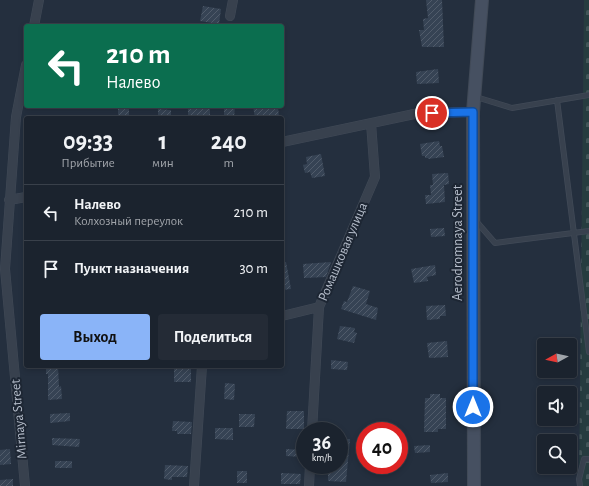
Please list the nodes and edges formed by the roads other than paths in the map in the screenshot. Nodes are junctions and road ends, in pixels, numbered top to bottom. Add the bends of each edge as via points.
1 (39, 0) edge
2 (233, 0) edge
3 (482, 0) edge
4 (230, 16) dead end
5 (34, 24) edge
6 (24, 75) edge
7 (589, 95) edge
8 (474, 96) junction
9 (557, 100) junction
10 (473, 112) junction
11 (371, 124) junction
12 (284, 142) edge
13 (24, 197) edge
14 (9, 200) junction
15 (473, 217) junction
16 (589, 231) edge
17 (575, 233) junction
18 (3, 269) edge
19 (319, 307) junction
20 (284, 316) edge
21 (589, 352) edge
22 (202, 368) edge
23 (313, 422) edge
24 (589, 459) edge
25 (310, 474) edge
26 (25, 486) edge
27 (194, 486) edge
28 (309, 486) edge
29 (474, 486) edge
30 (580, 486) edge

1 - 5 street
2 - 4 street
3 - 8 street, Aerodromnaya Street
6 - 14 street, Mirnaya Street via 16,117
7 - 9 lane
8 - 9 lane via 512,108
8 - 10 street, Aerodromnaya Street
9 - 17 lane
10 - 11 street via 419,113
10 - 15 street, Aerodromnaya Street
11 - 12 street
11 - 19 street, Ромашковая улица via 375,177
13 - 14 street
14 - 18 street, Mirnaya Street
15 - 17 lane via 495,243
15 - 29 street, Aerodromnaya Street
16 - 17 lane
17 - 21 lane
18 - 26 street, Mirnaya Street
19 - 20 street
19 - 23 street, Ромашковая улица
22 - 27 street
24 - 30 lane via 584,459 579,479
25 - 28 street

